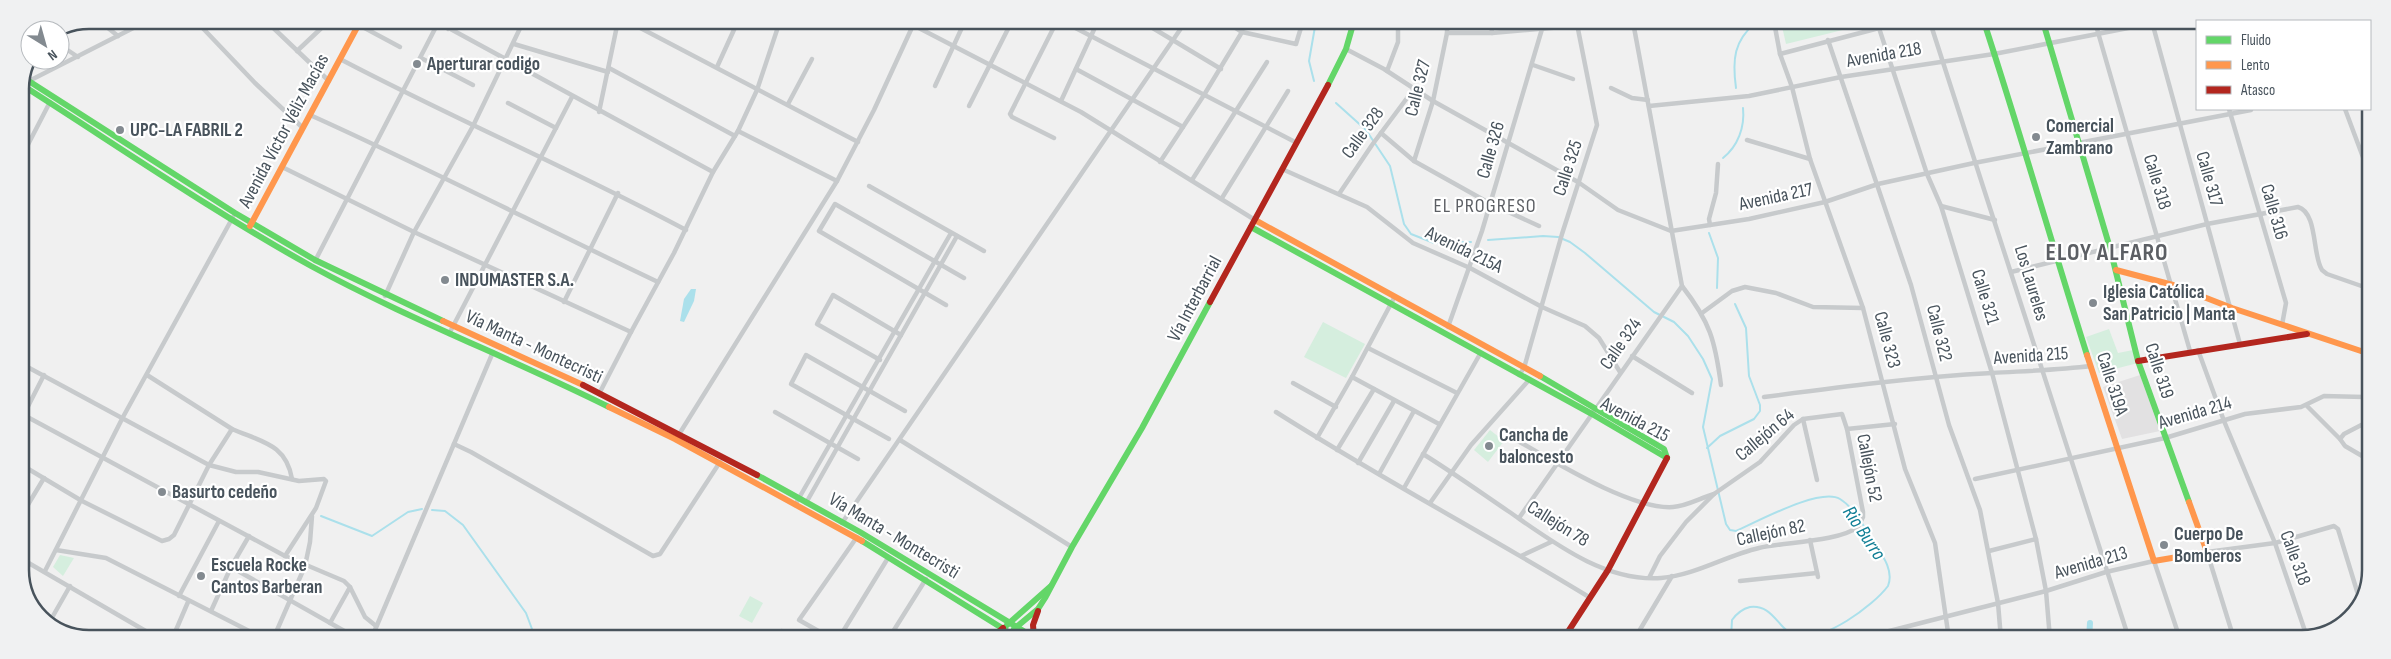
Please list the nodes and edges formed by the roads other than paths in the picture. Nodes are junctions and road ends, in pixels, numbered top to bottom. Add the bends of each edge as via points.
1 (109, 29) edge
2 (130, 29) edge
3 (204, 29) edge
4 (274, 29) edge
5 (320, 29) edge
6 (357, 29) edge
7 (370, 29) edge
8 (433, 29) edge
9 (448, 29) edge
10 (520, 29) edge
11 (616, 29) edge
12 (644, 29) edge
13 (735, 29) edge
14 (777, 29) edge
15 (911, 29) edge
16 (925, 29) edge
17 (961, 29) edge
18 (1008, 29) edge
19 (1054, 29) edge
20 (1077, 29) edge
21 (1095, 29) edge
22 (1156, 29) edge
23 (1181, 29) edge
24 (1237, 29) edge
25 (1301, 29) edge
26 (1352, 29) edge
27 (1398, 29) edge
28 (1447, 29) edge
29 (1492, 29) edge
30 (1532, 29) edge
31 (1542, 29) edge
32 (1578, 29) edge
33 (1634, 29) edge
34 (1775, 29) edge
35 (1875, 29) edge
36 (1879, 29) edge
37 (1932, 29) edge
38 (1986, 29) edge
39 (2045, 29) edge
40 (2097, 29) edge
41 (2126, 29) edge
42 (2154, 29) edge
43 (1242, 32) junction
44 (1447, 33) junction
45 (1492, 33) junction
46 (2099, 35) junction
47 (118, 36) junction
48 (1092, 37) junction
49 (1174, 39) junction
50 (1828, 40) junction
51 (2048, 43) junction
52 (514, 44) junction
53 (953, 45) junction
54 (400, 47) dead end
55 (1346, 49) junction
56 (297, 51) junction
57 (70, 52) edge
58 (1780, 54) junction
59 (1994, 54) junction
60 (78, 57) junction
61 (421, 58) junction
62 (340, 59) junction
63 (812, 59) dead end
64 (1942, 60) junction
65 (506, 61) junction
66 (1267, 62) dead end
67 (990, 64) junction
68 (1533, 65) junction
69 (717, 67) junction
70 (1076, 69) junction
71 (1221, 69) junction
72 (1891, 69) junction
73 (608, 70) junction
74 (1153, 70) junction
75 (1387, 71) junction
76 (1841, 77) junction
77 (30, 78) edge
78 (1572, 79) dead end
79 (329, 81) junction
80 (30, 83) edge
81 (1026, 83) junction
82 (473, 85) dead end
83 (935, 86) dead end
84 (1792, 87) junction
85 (1610, 88) dead end
86 (29, 89) edge
87 (757, 90) junction
88 (1413, 90) junction
89 (1288, 91) dead end
90 (403, 92) junction
91 (1204, 95) junction
92 (572, 97) junction
93 (51, 100) junction
94 (1132, 100) junction
95 (1648, 100) junction
96 (1433, 101) junction
97 (508, 102) dead end
98 (1061, 102) junction
99 (788, 104) junction
100 (969, 106) dead end
101 (1648, 106) junction
102 (1236, 110) junction
103 (2229, 110) edge
104 (2251, 110) dead end
105 (2345, 110) edge
106 (599, 112) junction
107 (310, 115) junction
108 (2231, 115) junction
109 (2178, 125) junction
110 (473, 126) junction
111 (1267, 126) junction
112 (1183, 127) junction
113 (303, 128) junction
114 (556, 128) junction
115 (1110, 132) junction
116 (736, 133) junction
117 (1380, 134) junction
118 (2126, 135) junction
119 (1054, 138) dead end
120 (1747, 140) dead end
121 (858, 142) junction
122 (29, 143) edge
123 (1297, 143) junction
124 (1507, 143) junction
125 (374, 144) junction
126 (2078, 144) junction
127 (2026, 154) junction
128 (2362, 155) edge
129 (540, 159) junction
130 (1810, 159) junction
131 (1414, 161) junction
132 (1160, 162) junction
133 (1974, 163) junction
134 (1718, 164) dead end
135 (282, 167) junction
136 (1282, 168) junction
137 (713, 172) junction
138 (1927, 174) junction
139 (444, 178) junction
140 (1192, 180) junction
141 (837, 181) junction
142 (1578, 182) junction
143 (1878, 184) junction
144 (869, 186) dead end
145 (618, 193) junction
146 (1339, 194) junction
147 (1222, 198) junction
148 (345, 199) junction
149 (1825, 202) junction
150 (1491, 204) junction
151 (1941, 206) junction
152 (512, 213) junction
153 (2258, 214) junction
154 (233, 216) junction
155 (1254, 220) junction
156 (1995, 220) junction
157 (2206, 224) junction
158 (1710, 225) junction
159 (250, 226) junction
160 (1539, 226) dead end
161 (1251, 227) junction
162 (686, 230) junction
163 (1670, 231) junction
164 (414, 232) junction
165 (952, 233) junction
166 (957, 236) junction
167 (2158, 236) junction
168 (2110, 248) junction
169 (589, 250) junction
170 (984, 251) dead end
171 (935, 261) junction
172 (2057, 261) junction
173 (313, 263) junction
174 (486, 265) junction
175 (941, 265) junction
176 (1470, 268) junction
177 (2116, 270) junction
178 (2011, 272) junction
179 (964, 278) dead end
180 (658, 282) junction
181 (2173, 285) junction
182 (1682, 286) junction
183 (2362, 286) edge
184 (918, 290) junction
185 (925, 294) junction
186 (384, 298) junction
187 (1394, 298) junction
188 (564, 302) junction
189 (1390, 305) junction
190 (946, 306) dead end
191 (1542, 307) junction
192 (1863, 308) junction
193 (2232, 308) junction
194 (1702, 313) junction
195 (2282, 325) junction
196 (453, 326) junction
197 (1448, 327) junction
198 (894, 331) junction
199 (630, 332) junction
200 (449, 334) junction
201 (2311, 334) junction
202 (902, 335) junction
203 (1445, 335) junction
204 (2240, 344) junction
205 (496, 346) junction
206 (1368, 348) junction
207 (2198, 350) junction
208 (2190, 351) junction
209 (2362, 351) edge
210 (492, 354) junction
211 (1480, 354) junction
212 (1632, 356) junction
213 (878, 359) junction
214 (2138, 360) junction
215 (885, 363) junction
216 (2091, 366) junction
217 (29, 368) edge
218 (1524, 368) junction
219 (1620, 372) junction
220 (2043, 372) junction
221 (1992, 373) junction
222 (44, 375) junction
223 (147, 375) junction
224 (1519, 375) junction
225 (1352, 377) junction
226 (1935, 378) junction
227 (1529, 380) junction
228 (1883, 382) junction
229 (1293, 383) dead end
230 (1721, 385) dead end
231 (863, 388) junction
232 (1374, 390) junction
233 (870, 391) junction
234 (600, 393) junction
235 (1457, 393) junction
236 (1692, 393) dead end
237 (1764, 397) dead end
238 (2362, 397) edge
239 (596, 400) junction
240 (1394, 401) junction
241 (29, 402) edge
242 (2307, 406) junction
243 (1336, 407) junction
244 (1597, 408) junction
245 (905, 411) dead end
246 (1414, 411) junction
247 (775, 412) dead end
248 (1276, 412) dead end
249 (1592, 414) junction
250 (1842, 414) joint
251 (847, 415) junction
252 (123, 417) junction
253 (29, 418) edge
254 (854, 419) junction
255 (1803, 419) junction
256 (2224, 421) junction
257 (1439, 424) junction
258 (1895, 424) junction
259 (2362, 424) edge
260 (232, 428) junction
261 (1847, 429) junction
262 (677, 436) junction
263 (1317, 438) junction
264 (2165, 438) junction
265 (889, 439) dead end
266 (2340, 439) junction
267 (900, 440) junction
268 (1518, 441) dead end
269 (454, 444) junction
270 (830, 444) junction
271 (838, 448) junction
272 (2117, 448) junction
273 (1337, 450) junction
274 (1424, 454) junction
275 (104, 456) junction
276 (723, 456) junction
277 (2362, 456) edge
278 (1666, 458) junction
279 (2069, 458) junction
280 (858, 459) dead end
281 (1358, 462) junction
282 (719, 463) junction
283 (1558, 463) junction
284 (209, 466) junction
285 (816, 468) junction
286 (29, 469) edge
287 (2019, 469) junction
288 (1451, 471) junction
289 (824, 472) junction
290 (1378, 474) junction
291 (44, 478) junction
292 (292, 479) junction
293 (1817, 480) dead end
294 (1975, 480) dead end
295 (1404, 488) junction
296 (1714, 494) junction
297 (799, 498) junction
298 (82, 501) junction
299 (807, 502) junction
300 (29, 503) edge
301 (1430, 503) junction
302 (795, 504) junction
303 (190, 505) junction
304 (1643, 505) junction
305 (803, 509) junction
306 (312, 515) junction
307 (1519, 518) junction
308 (219, 521) junction
309 (843, 522) junction
310 (1858, 527) joint
311 (839, 528) junction
312 (858, 535) junction
313 (249, 536) junction
314 (2036, 539) junction
315 (1810, 540) junction
316 (1551, 542) junction
317 (2275, 542) junction
318 (1072, 547) junction
319 (56, 550) junction
320 (1989, 551) junction
321 (2207, 552) junction
322 (890, 555) junction
323 (285, 556) junction
324 (1521, 556) junction
325 (2154, 561) junction
326 (29, 563) edge
327 (306, 566) junction
328 (231, 567) junction
329 (1608, 570) junction
330 (45, 572) junction
331 (2106, 572) junction
332 (1690, 573) joint
333 (1672, 576) junction
334 (927, 578) junction
335 (1650, 578) junction
336 (1740, 581) dead end
337 (1051, 585) junction
338 (70, 586) junction
339 (350, 587) junction
340 (2046, 591) junction
341 (2358, 594) edge
342 (179, 596) junction
343 (1589, 598) junction
344 (290, 599) junction
345 (188, 602) junction
346 (1998, 603) junction
347 (1038, 609) junction
348 (211, 611) junction
349 (52, 617) edge
350 (1946, 618) junction
351 (330, 623) junction
352 (1010, 623) junction
353 (376, 626) junction
354 (1017, 627) junction
355 (1002, 628) junction
356 (1899, 629) joint
357 (144, 630) edge
358 (176, 630) edge
359 (248, 630) edge
360 (277, 630) edge
361 (342, 630) edge
362 (375, 630) edge
363 (816, 630) edge
364 (844, 630) edge
365 (894, 630) edge
366 (1006, 630) edge
367 (1012, 630) edge
368 (1022, 630) edge
369 (1033, 630) edge
370 (1571, 630) edge
371 (1640, 630) edge
372 (1894, 630) edge
373 (1948, 630) edge
374 (2000, 630) edge
375 (2049, 630) edge
376 (2125, 630) edge
377 (2177, 630) edge
378 (2231, 630) edge
379 (2305, 630) edge

1 - 47 street
2 - 47 street
3 - 113 street
4 - 56 street
5 - 56 street
6 - 62 street, Avenida Víctor Véliz Macías
7 - 54 street
8 - 61 street
9 - 65 street
10 - 52 street
11 - 73 street
12 - 69 street
13 - 69 street
14 - 87 street
15 - 121 street
16 - 53 street
17 - 53 street
18 - 67 street
19 - 81 street
20 - 48 street
21 - 48 street
22 - 49 street
23 - 49 street
24 - 43 street
25 - 43 street via 1296,44
26 - 55 street, Vía Interbarrial
27 - 75 street via 1398,42
28 - 44 street, Calle 327
29 - 45 street
30 - 45 street
31 - 68 street, Calle 326
32 - 142 street, Calle 325 via 1597,125
33 - 95 street
34 - 58 street, Calle 323
35 - 50 street
36 - 72 street, Calle 321
37 - 64 street, Los Laureles
38 - 59 street, Calle 319A
39 - 51 street, Calle 319
40 - 46 street, Calle 318
41 - 46 street, Avenida 218
42 - 109 street, Calle 317
43 - 71 street
44 - 45 street
44 - 96 street, Calle 327
46 - 51 street, Avenida 218
46 - 118 street, Calle 318
47 - 60 street
48 - 70 street
48 - 74 street
49 - 71 street
49 - 74 street
50 - 58 street
50 - 76 street, Calle 322
51 - 59 street, Avenida 218
51 - 126 street, Calle 319
52 - 65 street
52 - 73 street
53 - 67 street
53 - 83 street
55 - 75 street
55 - 123 street, Vía Interbarrial
56 - 79 street
57 - 60 street
58 - 84 street, Calle 323
59 - 64 street, Avenida 218
59 - 127 street, Calle 319A
60 - 77 street
61 - 82 street
61 - 90 street
62 - 79 street, Avenida Víctor Véliz Macías
62 - 90 street
63 - 99 street
64 - 72 street, Avenida 218
64 - 133 street, Los Laureles
65 - 92 street
65 - 110 street
66 - 102 street
67 - 81 street
67 - 100 street
68 - 78 street
68 - 124 street, Calle 326
69 - 87 street
70 - 94 street
70 - 98 street
71 - 91 street
72 - 76 street, Avenida 218
72 - 138 street, Calle 321
73 - 106 street
73 - 116 street
74 - 91 street
74 - 94 street
75 - 88 street
76 - 84 street, Avenida 218
76 - 143 street, Calle 322
79 - 107 street, Avenida Víctor Véliz Macías
80 - 93 street, Vía Manta - Montecristi
81 - 98 street
81 - 119 street via 1010,116
84 - 101 street, Avenida 218 via 1726,100
84 - 130 street, Calle 323
85 - 95 street via 1632,98
86 - 93 street, Vía Manta - Montecristi
87 - 99 street
87 - 116 street
88 - 96 street
88 - 117 street, Calle 328
89 - 111 street
90 - 110 street
90 - 125 street
91 - 102 street
91 - 112 street
92 - 106 street
92 - 114 street
93 - 122 street
93 - 154 street, Vía Manta - Montecristi
94 - 112 street
94 - 115 street
95 - 101 street
96 - 124 street
96 - 131 street, Calle 327
97 - 114 street
98 - 115 street
99 - 121 street
101 - 163 street
102 - 111 street
102 - 140 street
103 - 108 street, Calle 316
104 - 108 street, Avenida 217
105 - 128 street
106 - 137 street
107 - 113 street, Avenida Víctor Véliz Macías
107 - 125 street
108 - 109 street, Avenida 217
108 - 153 street, Calle 316
109 - 118 street, Avenida 217
109 - 157 street, Calle 317
110 - 129 street
110 - 139 street
111 - 123 street
111 - 147 street
112 - 132 street
113 - 135 street, Avenida Víctor Véliz Macías
114 - 129 street
115 - 132 street
115 - 267 street
116 - 137 street
116 - 141 street
117 - 131 street
117 - 146 street, Calle 328
118 - 126 street, Avenida 217
118 - 167 street, Calle 318
120 - 130 street
121 - 141 street
123 - 136 street, Vía Interbarrial
124 - 142 street
124 - 150 street, Calle 326
125 - 139 street
125 - 148 street
126 - 127 street, Avenida 217
126 - 168 street, Calle 319
127 - 133 street, Avenida 217
127 - 172 street, Calle 319A
129 - 145 street
129 - 152 street
130 - 149 street, Calle 323
131 - 150 street
132 - 140 street
133 - 138 street, Avenida 217
133 - 156 street, Los Laureles
134 - 158 street
135 - 148 street
135 - 159 street, Avenida Víctor Véliz Macías
136 - 146 street, Avenida 215A
136 - 155 street, Vía Interbarrial
137 - 162 street
138 - 143 street, Avenida 217
138 - 151 street, Calle 321
139 - 152 street
139 - 164 street
140 - 147 street
141 - 262 street
142 - 163 street via 1618,210
142 - 191 street, Calle 325
143 - 149 street, Avenida 217
143 - 226 street, Calle 322 via 1911,285
144 - 165 street
145 - 162 street
145 - 169 street
146 - 176 street, Avenida 215A via 1367,207 1413,243
147 - 155 street
148 - 164 street
148 - 173 street
149 - 158 street, Avenida 217
149 - 192 street, Calle 323
150 - 160 street
150 - 176 street, Calle 326
151 - 156 street
151 - 221 street, Calle 321
152 - 169 street
152 - 174 street
153 - 157 street
153 - 183 street via 2298,207 2307,212 2320,266 2327,274
153 - 195 street, Calle 316 via 2286,303
154 - 159 street, Vía Manta - Montecristi
154 - 223 street
155 - 161 street, Vía Interbarrial
155 - 187 street, Avenida 215
156 - 178 street, Los Laureles
157 - 167 street
157 - 193 street, Calle 317
158 - 163 street, Avenida 217
159 - 173 street, Vía Manta - Montecristi
161 - 189 street, Avenida 215
161 - 318 street, Vía Interbarrial via 1142,428
162 - 180 street
163 - 182 street
164 - 174 street
164 - 186 street
165 - 166 street
165 - 171 street
166 - 170 street
166 - 175 street
167 - 168 street
167 - 181 street, Calle 318
168 - 172 street
168 - 177 street, Calle 319
169 - 180 street
169 - 188 street
171 - 175 street
171 - 184 street
171 - 184 street via 835,204 819,231
172 - 178 street
172 - 216 street, Calle 319A
173 - 186 street, Vía Manta - Montecristi
174 - 188 street
174 - 196 street
175 - 179 street
175 - 185 street
176 - 191 street, Avenida 215A
176 - 197 street, Calle 326
177 - 181 street
177 - 214 street, Calle 319
178 - 220 street, Los Laureles
180 - 199 street
181 - 193 street
181 - 208 street, Calle 318
182 - 194 street
182 - 212 street, Calle 324
184 - 185 street
184 - 198 street
185 - 190 street
185 - 202 street
186 - 196 street, Vía Manta - Montecristi
186 - 200 street, Vía Manta - Montecristi
187 - 189 street
187 - 197 street, Avenida 215
188 - 199 street
189 - 203 street, Avenida 215
189 - 206 street
191 - 218 street, Calle 325
191 - 219 street, Avenida 215A via 1592,331
192 - 194 street via 1813,307 1776,293 1746,287 1732,290
192 - 228 street, Calle 323
193 - 195 street
193 - 204 street, Calle 317
194 - 230 street via 1712,337
195 - 201 street
196 - 200 street
196 - 205 street, Vía Manta - Montecristi
197 - 203 street, Calle 326
197 - 218 street, Avenida 215
198 - 202 street
198 - 213 street
198 - 213 street via 832,295 817,324
199 - 234 street
200 - 210 street, Vía Manta - Montecristi
201 - 204 street
201 - 209 street
202 - 215 street
203 - 211 street, Avenida 215
204 - 207 street
205 - 210 street
205 - 234 street, Vía Manta - Montecristi
206 - 225 street
206 - 235 street
207 - 208 street
207 - 256 street, Calle 318
208 - 214 street
210 - 239 street, Vía Manta - Montecristi
210 - 269 street
211 - 224 street, Avenida 215
211 - 235 street
212 - 219 street, Calle 324
212 - 236 street
213 - 215 street
213 - 231 street
214 - 264 street, Calle 319
215 - 233 street
216 - 220 street, Avenida 215
216 - 272 street, Calle 319A
217 - 222 street
218 - 224 street, Calle 325
218 - 244 street, Avenida 215
219 - 244 street, Calle 324
220 - 221 street, Avenida 215
220 - 279 street, Los Laureles
221 - 226 street, Avenida 215
221 - 287 street, Calle 321
222 - 241 street
222 - 252 street
223 - 252 street
223 - 260 street
224 - 227 street, Avenida 215
225 - 232 street
225 - 243 street
226 - 228 street, Avenida 215
226 - 320 street, Calle 322 via 1980,510
227 - 249 street, Avenida 215
227 - 288 street
228 - 237 street, Avenida 215
228 - 258 street, Calle 323
229 - 243 street
231 - 233 street
231 - 251 street
231 - 251 street via 806,355 792,384
232 - 240 street
232 - 273 street
233 - 245 street
233 - 254 street
234 - 239 street
234 - 262 street, Vía Manta - Montecristi
235 - 257 street
238 - 242 street, Avenida 214 via 2324,396
239 - 262 street, Vía Manta - Montecristi
240 - 246 street
240 - 281 street
242 - 256 street, Avenida 214 via 2245,414
242 - 266 street
243 - 263 street
244 - 249 street, Calle 324
244 - 278 street, Avenida 215 via 1664,449
246 - 257 street
246 - 290 street
247 - 270 street
248 - 263 street
249 - 278 street, Avenida 215
249 - 283 street, Calle 324
250 - 255 street, Callejón 64
250 - 261 street, Callejón 52
251 - 254 street
251 - 270 street
252 - 275 street
252 - 284 street
253 - 275 street
254 - 265 street
254 - 271 street
255 - 293 street
255 - 296 street, Callejón 64 via 1760,462
256 - 264 street, Avenida 214
256 - 317 street, Calle 318
257 - 274 street
258 - 261 street
258 - 350 street, Calle 323 via 1905,469 1935,543
259 - 266 street
260 - 284 street
260 - 292 street via 279,451 289,465
261 - 310 street, Callejón 52 via 1863,517
262 - 276 street, Vía Manta - Montecristi
262 - 282 street, Vía Manta - Montecristi
263 - 273 street
264 - 272 street, Avenida 214
264 - 321 street, Calle 319
266 - 277 street via 2345,446
267 - 309 street
267 - 318 street
268 - 283 street
269 - 282 street via 653,556 660,554
269 - 353 street
270 - 271 street
270 - 285 street
271 - 280 street
271 - 289 street
272 - 279 street, Avenida 214
272 - 325 street, Calle 319A
273 - 281 street
274 - 288 street, Callejón 78
274 - 295 street
275 - 298 street
275 - 303 street
276 - 282 street
276 - 297 street, Vía Manta - Montecristi
278 - 304 street
279 - 287 street, Avenida 214
279 - 331 street, Los Laureles
281 - 290 street
282 - 302 street, Vía Manta - Montecristi
283 - 304 street
283 - 307 street, Calle 324
284 - 292 street
284 - 303 street
285 - 289 street
285 - 297 street
286 - 291 street
287 - 294 street, Avenida 214
287 - 314 street, Calle 321
288 - 301 street
288 - 307 street, Callejón 78
289 - 299 street
290 - 295 street
291 - 298 street
291 - 300 street
292 - 306 street via 326,481
295 - 301 street
296 - 304 street via 1678,507
296 - 335 street via 1675,535
297 - 299 street, Vía Manta - Montecristi
297 - 302 street
298 - 303 street via 162,541 174,535
298 - 319 street
299 - 305 street
299 - 309 street, Vía Manta - Montecristi
301 - 324 street
302 - 305 street, Vía Manta - Montecristi
303 - 308 street
304 - 329 street
305 - 311 street, Vía Manta - Montecristi
306 - 323 street
306 - 327 street
307 - 316 street, Callejón 78
308 - 313 street
308 - 342 street
309 - 311 street
309 - 312 street, Vía Manta - Montecristi
310 - 315 street, Callejón 82
311 - 312 street, Vía Manta - Montecristi
312 - 322 street, Vía Manta - Montecristi
312 - 363 street via 799,620
313 - 323 street
313 - 328 street
314 - 320 street
314 - 340 street, Calle 321
315 - 332 street, Callejón 82 via 1743,552
315 - 336 street via 1818,575
316 - 324 street
316 - 329 street, Callejón 78
317 - 321 street, Avenida 213
317 - 341 street, Avenida 213 via 2334,526 2338,529
317 - 379 street, Calle 318
318 - 337 street, Vía Interbarrial
319 - 330 street
319 - 342 street via 106,558
320 - 346 street, Calle 322
321 - 325 street, Avenida 213
321 - 378 street, Calle 319
322 - 334 street, Vía Manta - Montecristi
322 - 364 street
323 - 327 street
324 - 343 street
325 - 331 street, Avenida 213
325 - 377 street, Calle 319A
326 - 330 street
327 - 339 street via 335,576
327 - 344 street
328 - 344 street
328 - 348 street
329 - 335 street, Callejón 78
329 - 343 street
330 - 338 street
331 - 340 street, Avenida 213
331 - 376 street, Los Laureles
332 - 333 street, Callejón 78
333 - 335 street, Callejón 78
333 - 371 street
334 - 352 street, Vía Manta - Montecristi
334 - 355 street, Vía Manta - Montecristi
334 - 365 street
337 - 347 street, Vía Interbarrial
337 - 352 street, Vía Interbarrial
338 - 349 street
338 - 357 street
339 - 351 street
339 - 353 street via 359,608
340 - 346 street, Avenida 213
340 - 375 street, Calle 321
342 - 345 street
343 - 370 street
344 - 351 street
344 - 360 street
345 - 348 street
345 - 358 street
346 - 350 street, Avenida 213
346 - 374 street, Calle 322
347 - 354 street, Vía Interbarrial
347 - 369 street
348 - 359 street
350 - 356 street, Avenida 213
350 - 373 street, Calle 323
351 - 361 street
352 - 354 street, Vía Manta - Montecristi
352 - 355 street, Vía Interbarrial
353 - 362 street
354 - 367 street, Vía Interbarrial
354 - 368 street, Vía Manta - Montecristi
355 - 366 street, Vía Manta - Montecristi
356 - 372 street, Avenida 213

